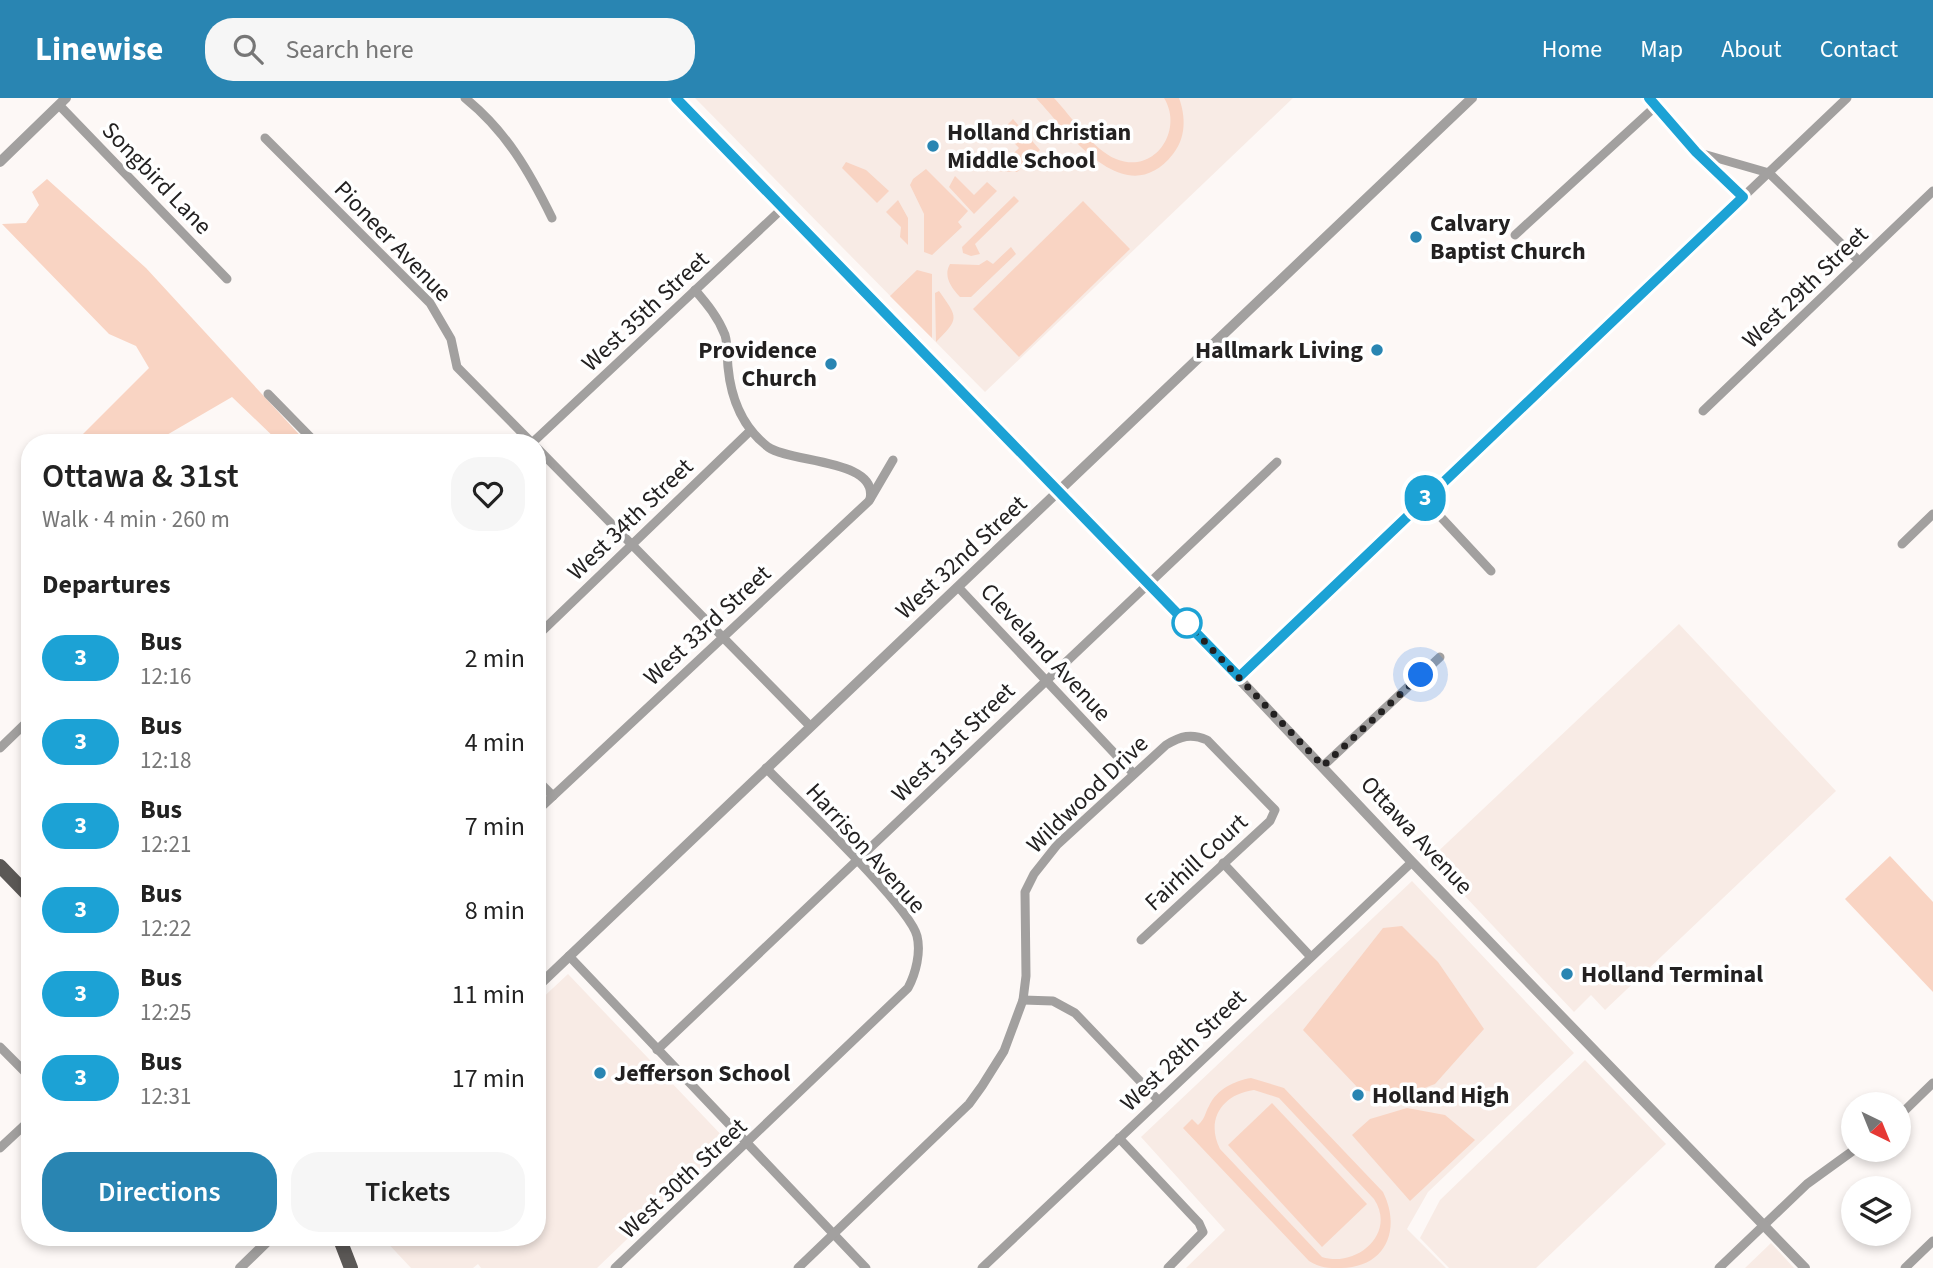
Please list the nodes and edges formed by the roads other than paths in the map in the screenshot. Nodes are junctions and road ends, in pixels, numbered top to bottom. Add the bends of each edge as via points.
1 (465, 98) edge
2 (676, 98) edge
3 (1472, 98) edge
4 (1847, 98) edge
5 (63, 101) edge
6 (1652, 102) edge
7 (265, 138) dead end
8 (1696, 152) junction
9 (0, 162) edge
10 (1769, 173) junction
11 (1933, 191) edge
12 (1743, 197) junction
13 (784, 207) junction
14 (552, 218) dead end
15 (1515, 235) dead end
16 (1860, 261) junction
17 (227, 279) dead end
18 (695, 290) junction
19 (268, 394) dead end
20 (1703, 411) dead end
21 (750, 431) junction
22 (307, 434) edge
23 (523, 434) edge
24 (542, 434) edge
25 (546, 457) edge
26 (893, 460) dead end
27 (1278, 462) dead end
28 (1062, 491) junction
29 (1424, 499) junction
30 (869, 500) junction
31 (1933, 514) edge
32 (634, 543) junction
33 (1902, 544) dead end
34 (1490, 571) dead end
35 (1148, 583) junction
36 (959, 588) junction
37 (546, 627) edge
38 (722, 636) junction
39 (1440, 657) dead end
40 (1239, 677) junction
41 (1045, 680) junction
42 (810, 726) junction
43 (21, 728) edge
44 (0, 748) edge
45 (1323, 766) junction
46 (766, 768) junction
47 (1133, 773) junction
48 (546, 790) edge
49 (552, 796) junction
50 (546, 802) edge
51 (1275, 810) joint
52 (856, 862) junction
53 (1412, 862) junction
54 (1223, 863) junction
55 (0, 866) edge
56 (21, 888) edge
57 (1141, 940) dead end
58 (1310, 956) junction
59 (569, 957) junction
60 (917, 962) joint
61 (546, 979) edge
62 (1023, 1000) junction
63 (0, 1047) edge
64 (657, 1051) junction
65 (21, 1068) edge
66 (1933, 1083) edge
67 (1158, 1100) junction
68 (1911, 1104) edge
69 (21, 1128) edge
70 (1119, 1138) junction
71 (747, 1144) junction
72 (0, 1148) edge
73 (1841, 1159) edge
74 (1765, 1225) junction
75 (834, 1234) junction
76 (1933, 1241) edge
77 (263, 1246) edge
78 (342, 1246) edge
79 (240, 1268) edge
80 (351, 1268) edge
81 (615, 1268) edge
82 (798, 1268) edge
83 (866, 1268) edge
84 (982, 1268) edge
85 (1168, 1268) edge
86 (1719, 1268) edge
87 (1805, 1268) edge
88 (1905, 1268) edge

1 - 14 street via 510,142
2 - 13 street, Ottawa Avenue
3 - 28 street, West 32nd Street
4 - 10 street
5 - 9 street
5 - 17 street, Songbird Lane
6 - 8 street
6 - 15 street
7 - 23 street, Pioneer Avenue via 430,303 451,339 457,367
8 - 10 street
8 - 12 street
10 - 12 street
10 - 16 street
11 - 16 street, West 29th Street
12 - 29 street
13 - 18 street, West 35th Street
13 - 28 street, Ottawa Avenue
16 - 20 street, West 29th Street
18 - 21 street via 726,337 733,397
18 - 24 street, West 35th Street
19 - 22 street
21 - 30 street via 775,451 859,474 871,492
21 - 32 street, West 34th Street
25 - 32 street
26 - 30 street, West 33rd Street
27 - 35 street, West 31st Street
28 - 35 street, Ottawa Avenue
28 - 36 street, West 32nd Street
29 - 34 street
29 - 40 street
30 - 38 street, West 33rd Street
31 - 33 street
32 - 37 street, West 34th Street
32 - 38 street
35 - 40 street, Ottawa Avenue
35 - 41 street, West 31st Street
36 - 41 street, Cleveland Avenue
36 - 42 street, West 32nd Street
38 - 42 street
38 - 49 street, West 33rd Street
39 - 45 street
40 - 45 street, Ottawa Avenue
41 - 47 street, Cleveland Avenue
41 - 52 street, West 31st Street
42 - 46 street, West 32nd Street
43 - 44 street
45 - 53 street, Ottawa Avenue
46 - 52 street, Harrison Avenue
46 - 59 street, West 32nd Street
47 - 51 street, Wildwood Drive via 1175,739 1200,737
47 - 62 street, Wildwood Drive via 1050,852 1034,874 1025,900
48 - 49 street
49 - 50 street, West 33rd Street
51 - 54 street, Fairhill Court via 1270,821
52 - 60 street, Harrison Avenue via 912,925 917,934
52 - 64 street, West 31st Street
53 - 58 street, West 28th Street
53 - 74 street, Ottawa Avenue
54 - 57 street, Fairhill Court
54 - 58 street
55 - 56 main road
58 - 67 street, West 28th Street
59 - 61 street, West 32nd Street
59 - 64 street
60 - 71 street, West 30th Street via 908,988
62 - 67 street via 1053,1002 1075,1013
62 - 75 street, Wildwood Drive via 1004,1051 969,1104
63 - 65 street
64 - 71 street
66 - 68 street
67 - 70 street, West 28th Street
69 - 72 street
70 - 84 street, West 28th Street
70 - 85 street via 1203,1232
71 - 75 street
71 - 81 street, West 30th Street
73 - 74 street via 1807,1184
74 - 86 street
74 - 87 street, Ottawa Avenue
75 - 82 street
75 - 83 street
76 - 88 street
77 - 79 street
78 - 80 main road

